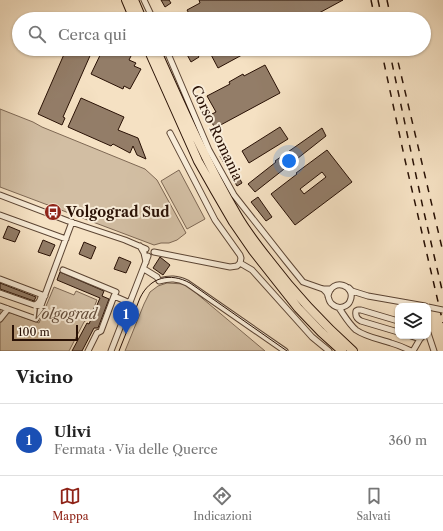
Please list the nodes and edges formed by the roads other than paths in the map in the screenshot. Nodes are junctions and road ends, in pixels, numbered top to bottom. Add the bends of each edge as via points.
1 (126, 0) edge
2 (134, 0) edge
3 (144, 0) edge
4 (131, 12) edge
5 (139, 12) edge
6 (150, 12) edge
7 (151, 56) edge
8 (159, 56) edge
9 (169, 56) edge
10 (170, 133) dead end
11 (0, 195) edge
12 (0, 215) edge
13 (72, 222) junction
14 (66, 239) junction
15 (140, 246) junction
16 (146, 248) junction
17 (154, 252) junction
18 (148, 256) junction
19 (146, 263) junction
20 (240, 263) junction
21 (144, 269) junction
22 (63, 270) dead end
23 (0, 279) edge
24 (349, 288) junction
25 (323, 289) junction
26 (331, 289) junction
27 (0, 293) edge
28 (43, 295) junction
29 (114, 296) junction
30 (328, 296) junction
31 (368, 296) junction
32 (351, 299) junction
33 (130, 303) junction
34 (411, 303) edge
35 (347, 305) junction
36 (0, 306) edge
37 (431, 307) edge
38 (339, 308) junction
39 (8, 309) junction
40 (443, 310) edge
41 (0, 319) edge
42 (395, 320) edge
43 (348, 321) junction
44 (395, 331) edge
45 (421, 339) edge
46 (430, 339) edge
47 (88, 351) edge
48 (111, 351) edge
49 (284, 351) edge
50 (329, 351) edge
51 (342, 351) edge
52 (353, 351) edge
53 (412, 351) edge
54 (434, 351) edge

1 - 4 highway
2 - 5 highway
3 - 6 street
7 - 51 highway via 198,161 233,222 298,308
8 - 52 highway via 205,156 257,245 304,303
9 - 25 street, Corso Romania via 209,150 234,195 304,282
10 - 20 street via 215,220 240,255
11 - 13 street
12 - 14 street
13 - 14 street
13 - 15 street
14 - 28 street
15 - 16 street
15 - 19 street
16 - 17 street via 150,247
16 - 18 street via 145,253
17 - 18 street
17 - 20 street via 230,267
18 - 19 street
19 - 21 street
20 - 50 street via 252,270 312,337
21 - 33 street
21 - 49 street via 159,281 175,279 187,283
22 - 29 street via 116,292
23 - 28 street
24 - 26 street via 336,285
24 - 31 street
24 - 32 street
25 - 26 street, Corso Romania
25 - 30 street
26 - 30 street
27 - 28 street via 34,305
28 - 39 street via 36,319
29 - 33 street
29 - 47 street via 101,331 97,333
30 - 38 street via 330,302
31 - 32 street
31 - 34 street
32 - 35 street
33 - 48 street
35 - 38 street
35 - 43 street
36 - 39 street
37 - 40 street, bridge
38 - 43 street
39 - 41 street
42 - 44 street via 361,310 356,311 357,319
43 - 53 street via 365,335
45 - 53 street
46 - 54 street

